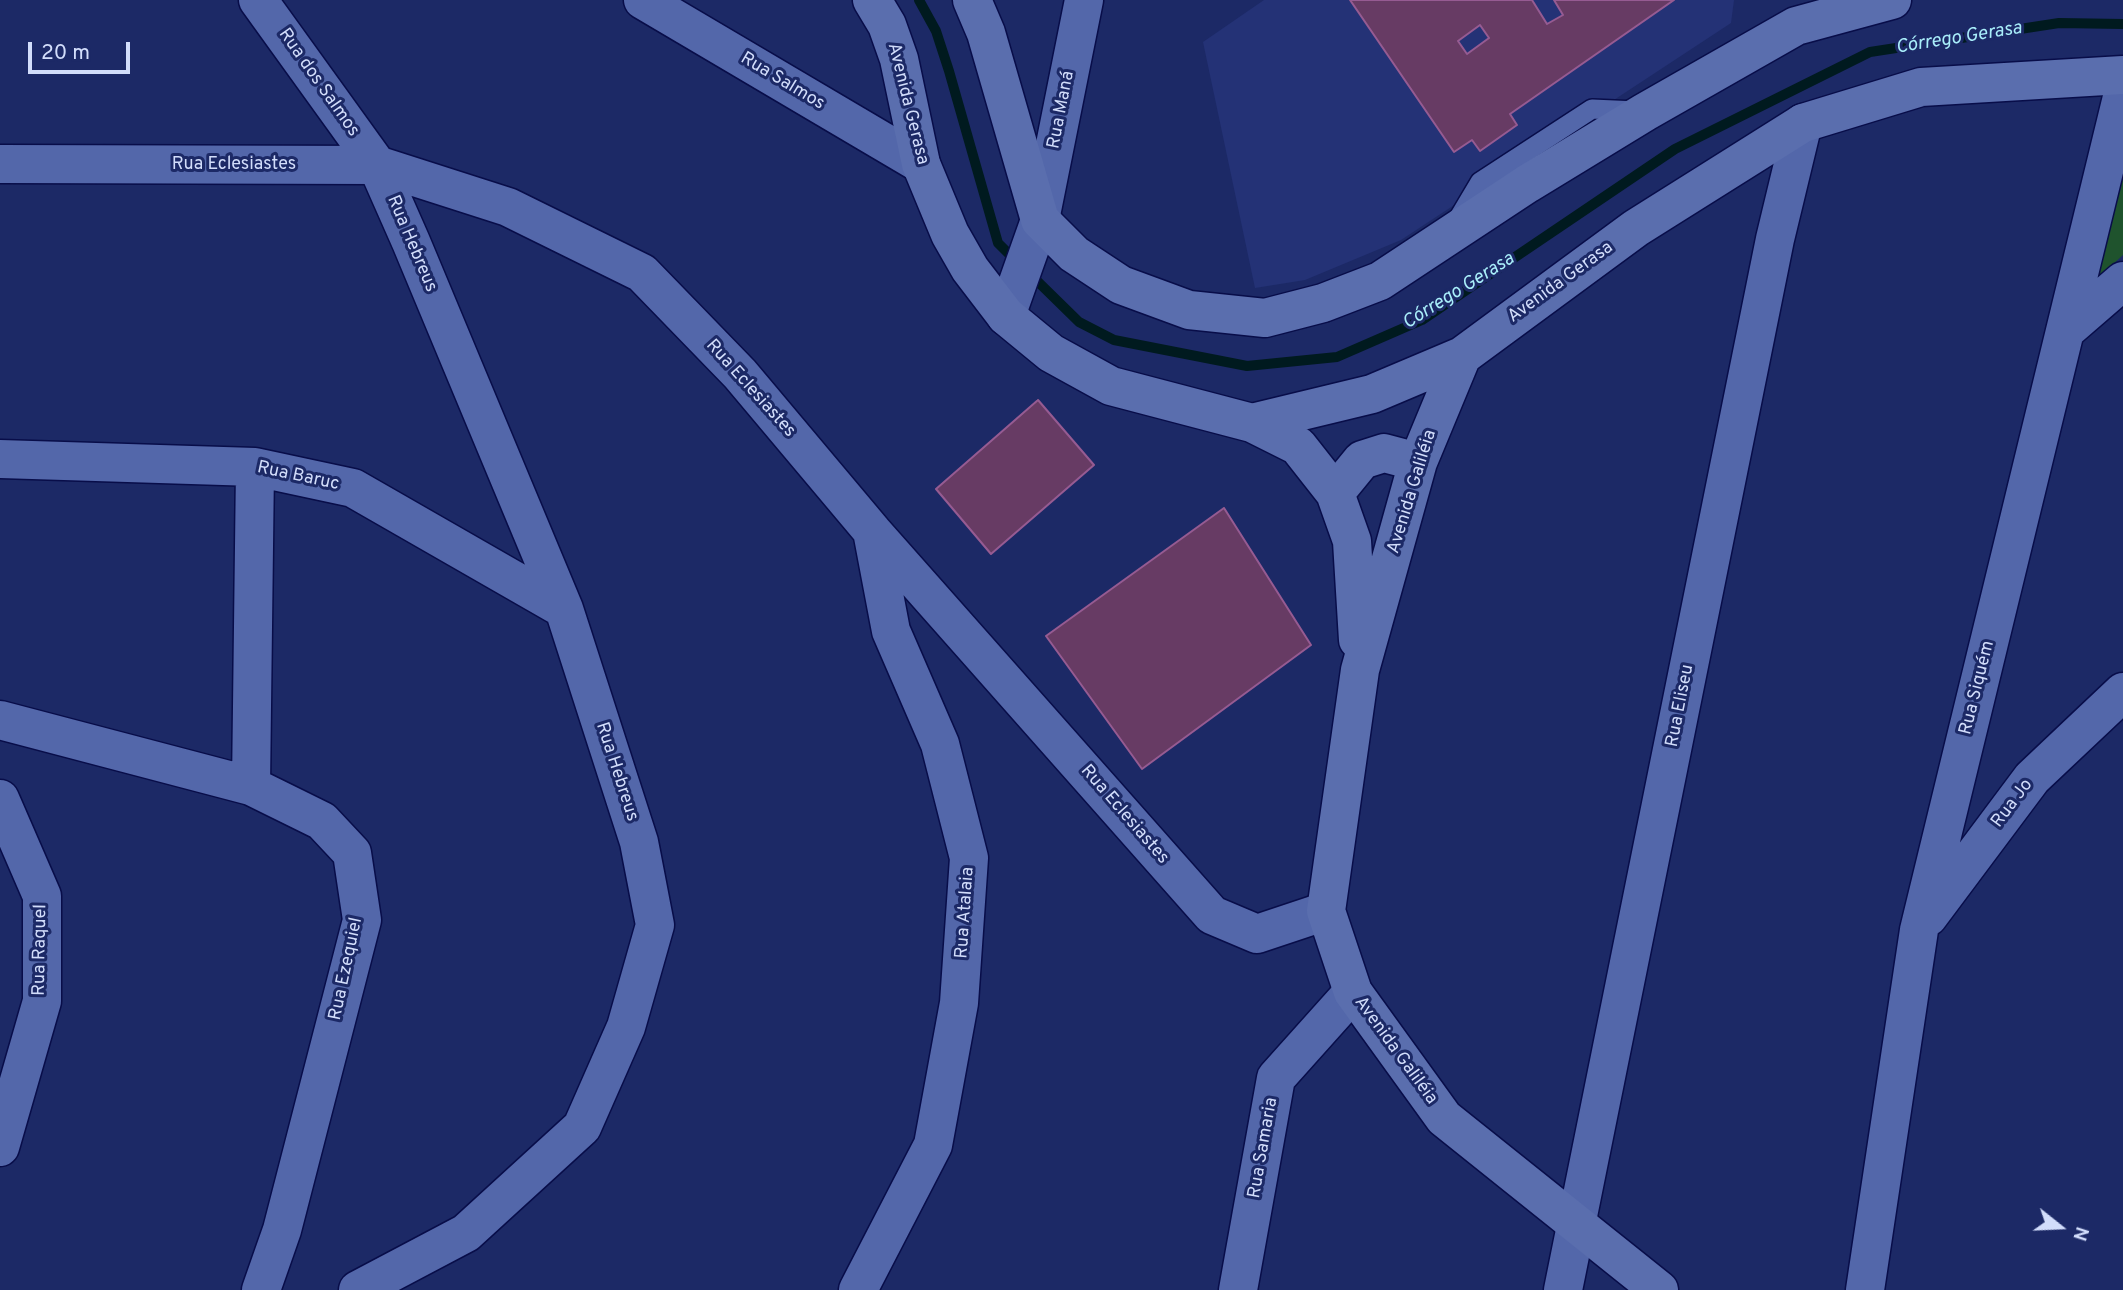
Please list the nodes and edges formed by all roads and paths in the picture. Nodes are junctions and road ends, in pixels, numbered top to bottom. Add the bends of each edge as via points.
1 (643, 0) edge
2 (872, 0) edge
3 (972, 0) edge
4 (1084, 0) edge
5 (1892, 0) edge
6 (265, 2) edge
7 (2123, 75) edge
8 (2123, 93) edge
9 (1803, 122) junction
10 (0, 164) edge
11 (920, 164) junction
12 (377, 165) junction
13 (1040, 220) junction
14 (2123, 281) edge
15 (1010, 306) junction
16 (2066, 331) junction
17 (1462, 356) junction
18 (1252, 423) junction
19 (0, 459) edge
20 (1418, 462) junction
21 (255, 467) junction
22 (1335, 493) junction
23 (872, 531) junction
24 (564, 609) junction
25 (1360, 670) junction
26 (2123, 692) edge
27 (0, 720) edge
28 (251, 786) junction
29 (0, 799) edge
30 (1326, 911) junction
31 (1919, 930) junction
32 (1353, 992) junction
33 (0, 1147) edge
34 (1578, 1226) junction
35 (261, 1290) edge
36 (358, 1290) edge
37 (858, 1290) edge
38 (1238, 1290) edge
39 (1563, 1290) edge
40 (1659, 1290) edge
41 (1865, 1290) edge

1 - 11 street, Rua Salmos
2 - 11 main road, Avenida Gerasa via 899,59
3 - 13 main road via 986,33
4 - 13 street, Rua Maná
5 - 13 main road via 1796,26 1645,112 1380,281 1265,318 1189,310 1121,285 1074,254
6 - 12 street, Rua dos Salmos
7 - 9 main road, Avenida Gerasa via 1922,87
8 - 16 street, Rua Siquém
9 - 17 main road, Avenida Gerasa via 1636,228
9 - 34 street, Rua Eliseu via 1775,239
10 - 12 street, Rua Eclesiastes
11 - 15 main road, Avenida Gerasa via 970,269
12 - 23 street, Rua Eclesiastes via 508,207 642,273 740,374
12 - 24 street, Rua Hebreus
13 - 15 street
14 - 16 street
15 - 18 main road, Avenida Gerasa via 1051,353 1111,386
16 - 31 street, Rua Siquém
17 - 18 main road, Avenida Gerasa via 1372,394
17 - 20 main road, Avenida Galiléia
18 - 22 main road, Avenida Galiléia via 1298,446
19 - 21 street, Rua Baruc
20 - 22 main road via 1384,453 1362,460
20 - 25 main road, Avenida Galiléia
21 - 24 street, Rua Baruc via 353,488
21 - 28 street
22 - 25 main road, Avenida Galiléia via 1352,541
23 - 30 street, Rua Eclesiastes via 1212,915 1257,934
23 - 37 street, Rua Atalaia via 891,631 940,744 969,858 959,1003 933,1145
24 - 36 street, Rua Hebreus via 639,842 655,925 626,1027 582,1127 467,1233
25 - 30 main road, Avenida Galiléia
26 - 31 street, Rua Jo via 2032,778
27 - 28 street, Rua Ezequiel
28 - 35 street, Rua Ezequiel via 322,821 352,853 362,920 282,1230
29 - 33 street, Rua Raquel via 42,896 42,1001
30 - 32 main road, Avenida Galiléia
31 - 41 street, Rua Siquém
32 - 34 main road, Avenida Galiléia via 1444,1118
32 - 38 street, Rua Samaria via 1276,1078
34 - 39 street, Rua Eliseu
34 - 40 main road, Avenida Galiléia

